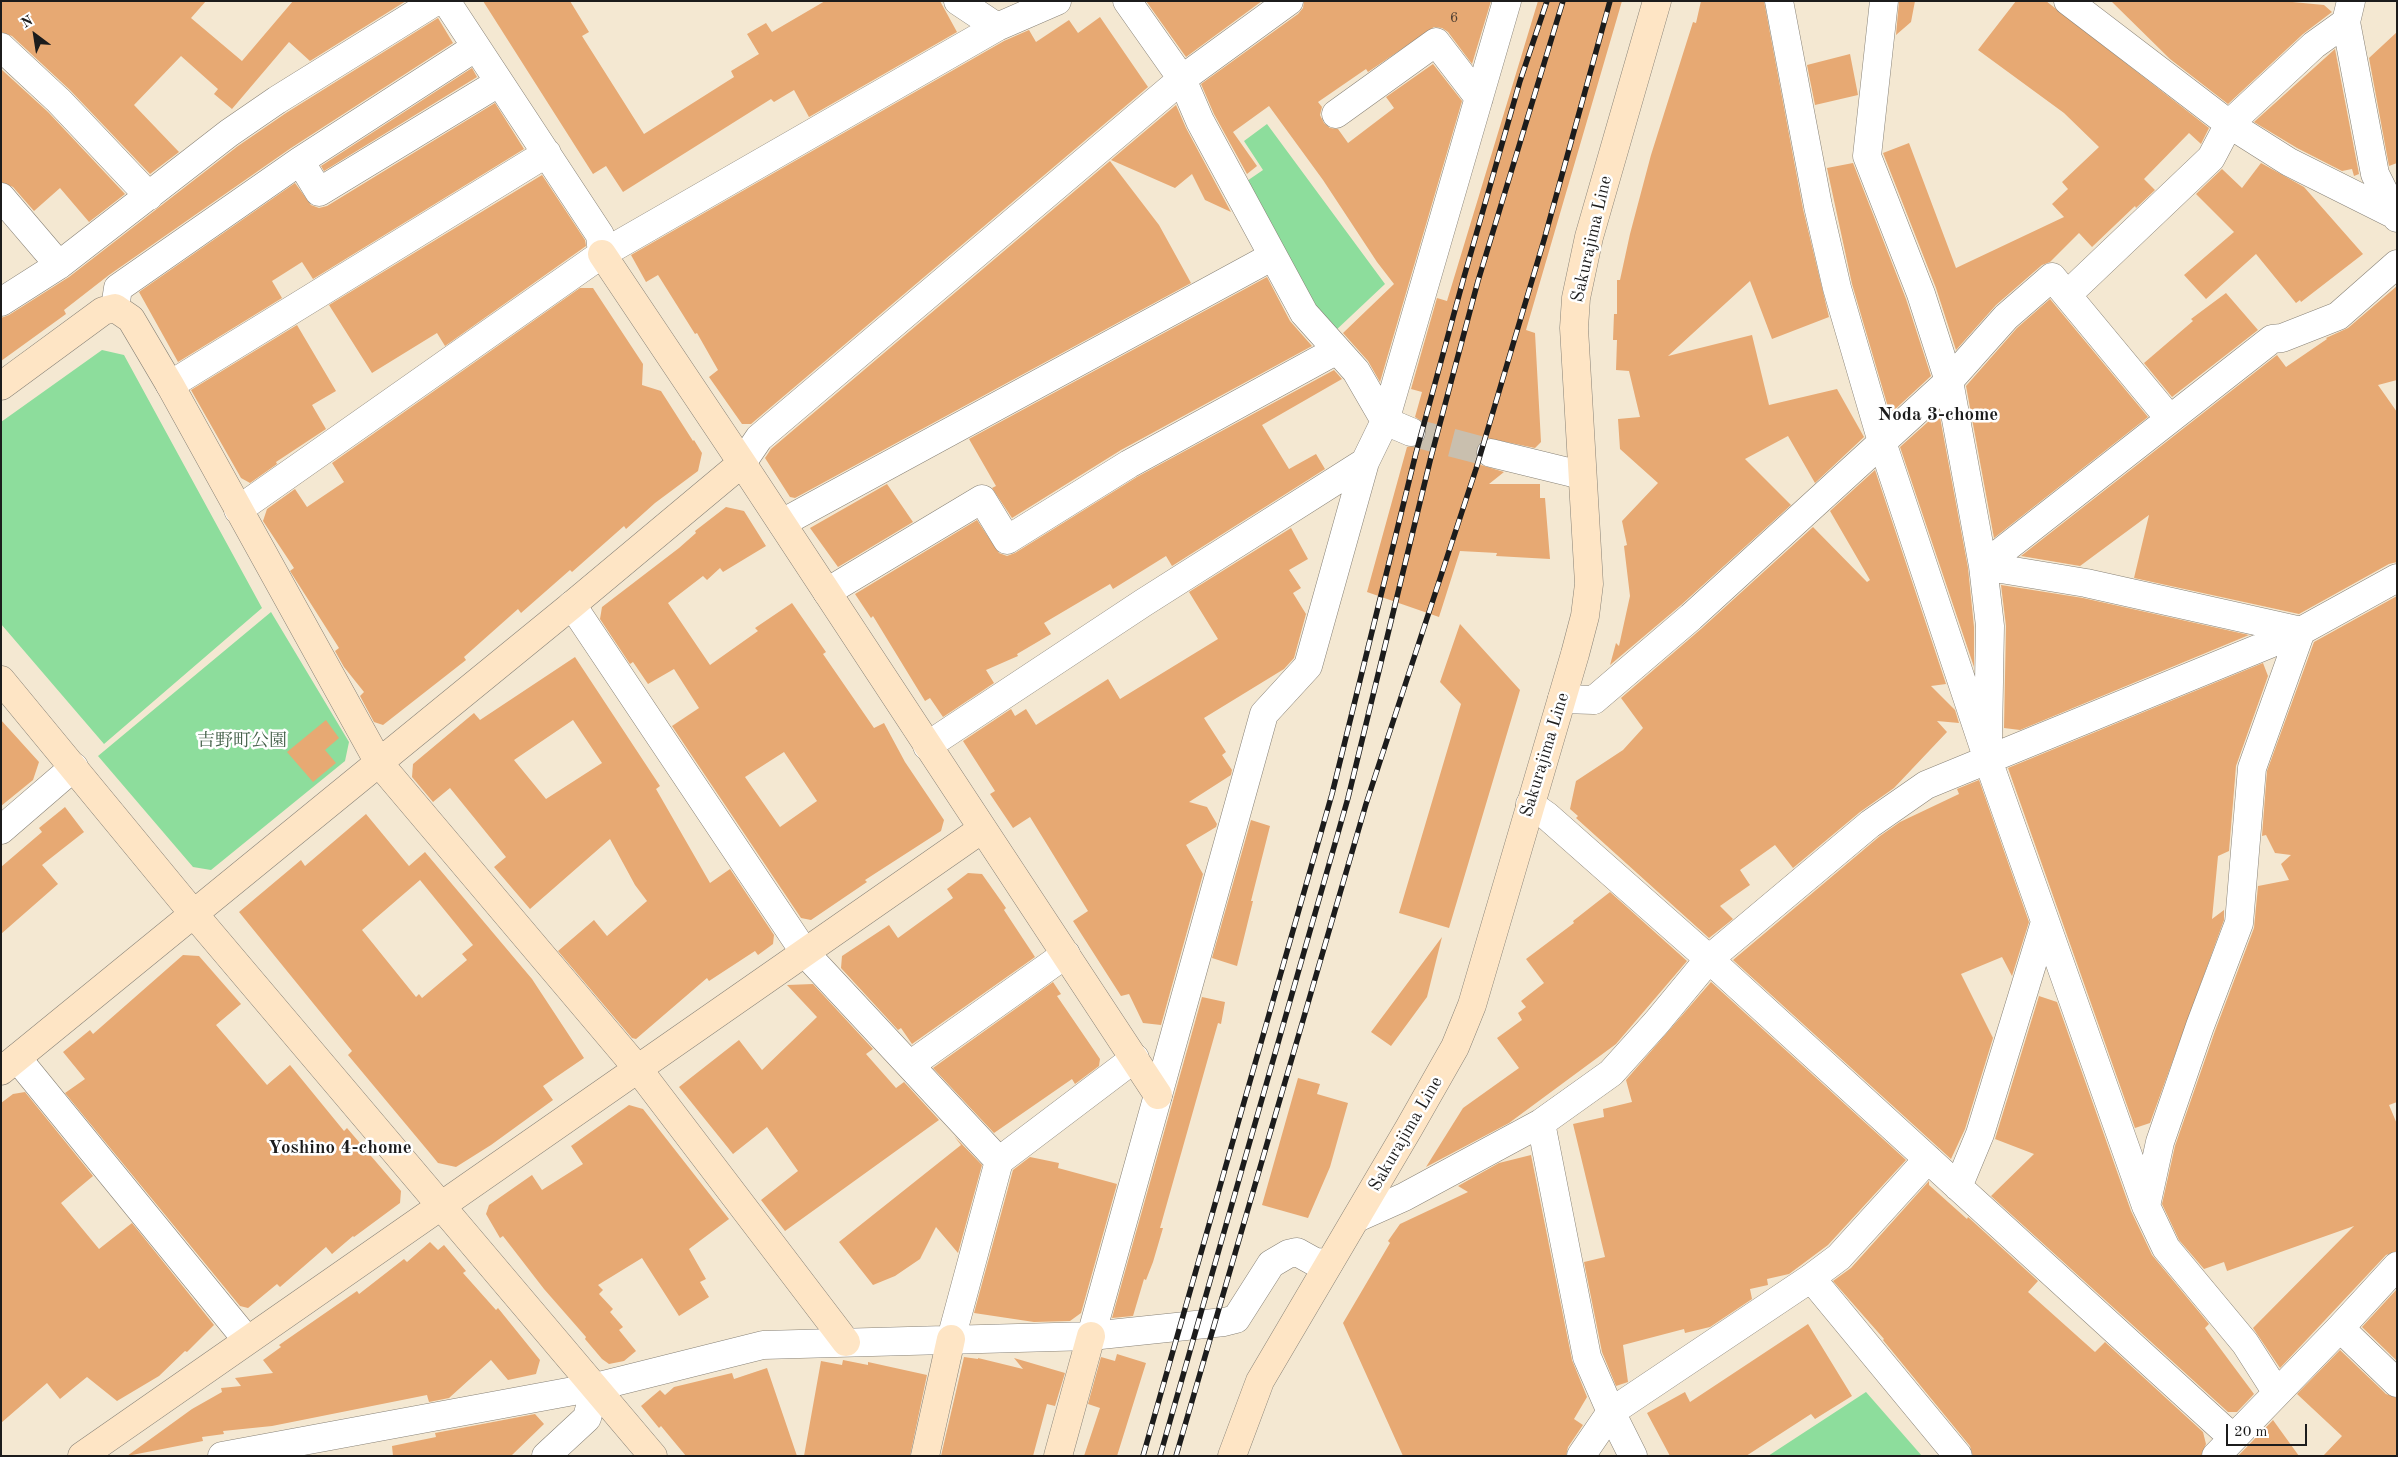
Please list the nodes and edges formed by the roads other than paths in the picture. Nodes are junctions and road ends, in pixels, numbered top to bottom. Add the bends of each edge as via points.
1 (436, 1) edge
2 (446, 1) edge
3 (958, 1) edge
4 (1057, 1) edge
5 (1127, 1) edge
6 (1289, 1) edge
7 (1507, 1) edge
8 (1657, 1) edge
9 (1779, 1) edge
10 (1884, 1) edge
11 (2068, 1) edge
12 (2348, 12) edge
13 (997, 27) junction
14 (1, 47) edge
15 (476, 47) junction
16 (1182, 79) junction
17 (498, 83) junction
18 (1479, 98) junction
19 (1336, 114) dead end
20 (2230, 124) junction
21 (547, 153) junction
22 (300, 161) junction
23 (149, 196) junction
24 (1, 198) edge
25 (2396, 216) edge
26 (602, 254) junction
27 (1273, 256) junction
28 (2397, 264) edge
29 (59, 265) junction
30 (2059, 286) junction
31 (1, 302) edge
32 (115, 308) junction
33 (1336, 350) junction
34 (1949, 381) junction
35 (1, 386) edge
36 (170, 386) junction
37 (2169, 418) junction
38 (1385, 421) junction
39 (1411, 432) tunnel mouth
40 (1882, 442) junction
41 (1491, 453) tunnel mouth
42 (1365, 462) junction
43 (742, 463) junction
44 (1581, 475) junction
45 (238, 510) junction
46 (782, 523) junction
47 (1983, 566) junction
48 (2397, 578) edge
49 (827, 592) junction
50 (572, 605) junction
51 (2301, 630) junction
52 (1, 680) edge
53 (1562, 699) junction
54 (928, 746) junction
55 (1988, 760) junction
56 (379, 763) junction
57 (74, 767) junction
58 (1530, 804) junction
59 (982, 829) junction
60 (1, 830) edge
61 (194, 913) junction
62 (2045, 922) junction
63 (805, 953) junction
64 (1066, 954) junction
65 (1708, 960) junction
66 (1135, 1058) junction
67 (9, 1064) edge
68 (910, 1065) junction
69 (638, 1069) junction
70 (1158, 1095) junction
71 (1541, 1123) junction
72 (1928, 1159) junction
73 (1000, 1161) junction
74 (1958, 1187) junction
75 (441, 1206) junction
76 (2146, 1206) junction
77 (1357, 1218) junction
78 (1329, 1263) junction
79 (2397, 1266) edge
80 (1811, 1278) junction
81 (2340, 1328) junction
82 (1091, 1336) junction
83 (951, 1339) junction
84 (247, 1340) junction
85 (846, 1342) junction
86 (2397, 1383) edge
87 (595, 1387) junction
88 (2276, 1393) junction
89 (1611, 1412) junction
90 (2224, 1447) edge
91 (82, 1456) edge
92 (222, 1456) edge
93 (546, 1456) edge
94 (653, 1456) edge
95 (925, 1456) edge
96 (1058, 1456) edge
97 (1232, 1456) edge
98 (1581, 1456) edge
99 (1633, 1456) edge
100 (1958, 1456) edge

1 - 23 street via 277,100
2 - 15 street
3 - 13 street
4 - 13 street
5 - 16 street
6 - 16 street
7 - 18 street
8 - 44 street, Sakurajima Line via 1592,228 1576,298 1574,328
9 - 40 street via 1835,279
10 - 34 street via 1867,156 1921,294
11 - 20 street
12 - 20 street
12 - 25 street via 2375,174
13 - 26 street
14 - 23 street via 59,100
15 - 17 street
15 - 22 street
16 - 27 street via 1200,121
16 - 43 street via 759,438
17 - 21 street
17 - 22 street via 319,192
18 - 19 street via 1436,42
18 - 38 street
20 - 25 street via 2288,162
20 - 30 street via 2211,158
21 - 26 street via 600,235
21 - 36 street
22 - 32 street via 118,288
23 - 29 street
24 - 29 street
26 - 43 street
26 - 45 street
27 - 33 street via 1304,313
27 - 46 street
28 - 37 street via 2338,316 2272,339
29 - 31 street
30 - 34 street via 2006,317
30 - 37 street
32 - 35 street via 103,312
32 - 36 street via 131,319
33 - 38 street via 1356,371
33 - 49 street via 1129,464 1006,540 982,499
34 - 40 street
34 - 47 street
36 - 45 street
37 - 47 street
38 - 39 street
38 - 42 street
40 - 53 street via 1691,617 1594,700
40 - 55 street
41 - 44 street
42 - 54 street via 1143,603
42 - 70 street via 1308,666 1264,714
43 - 46 street
43 - 50 street
44 - 53 street, Sakurajima Line via 1589,584 1585,616
45 - 56 street
46 - 49 street
47 - 51 street via 2086,583
47 - 55 street via 1990,626
48 - 51 street
49 - 54 street
50 - 56 street
50 - 63 street
51 - 55 street
51 - 76 street via 2252,768 2239,923 2160,1142
52 - 57 street
53 - 58 street, Sakurajima Line
54 - 59 street
55 - 62 street
55 - 65 street via 1926,784 1895,806
56 - 61 street
56 - 69 street
57 - 60 street
57 - 61 street
58 - 65 street
58 - 77 street, Sakurajima Line via 1472,1005 1455,1047
59 - 63 street
59 - 64 street
61 - 67 street
61 - 75 street
62 - 74 street via 1980,1134
62 - 76 street
63 - 68 street
63 - 69 street
64 - 66 street
64 - 68 street
65 - 71 street via 1611,1074
65 - 72 street
66 - 70 street
66 - 73 street
67 - 84 street
68 - 73 street
69 - 75 street
69 - 85 street
70 - 82 street
71 - 77 street via 1404,1197
71 - 89 street via 1587,1357
72 - 74 street
72 - 80 street via 1839,1257
73 - 83 street
74 - 90 street
75 - 84 street
75 - 87 street
76 - 88 street via 2166,1248 2245,1343
77 - 78 street, Sakurajima Line
78 - 82 street via 1315,1262 1297,1252 1279,1258 1271,1264 1236,1319 1230,1321
78 - 97 street, Sakurajima Line via 1260,1381
79 - 81 street
80 - 89 street
80 - 100 street
81 - 86 street
81 - 88 street
82 - 83 street
82 - 96 street
83 - 85 street
83 - 95 street
84 - 91 street
85 - 87 street via 763,1345
87 - 92 street
87 - 93 street via 586,1418
87 - 94 street
88 - 90 street
89 - 98 street
89 - 99 street

